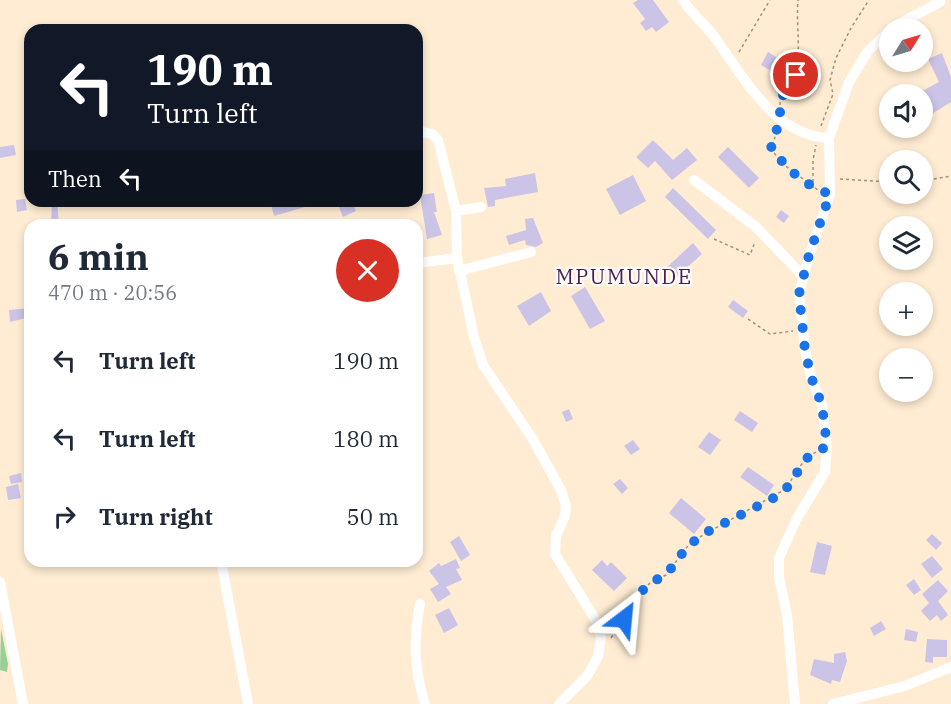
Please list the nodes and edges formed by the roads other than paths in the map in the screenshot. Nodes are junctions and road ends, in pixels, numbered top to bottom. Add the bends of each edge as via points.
1 (683, 0) edge
2 (936, 0) edge
3 (910, 18) edge
4 (879, 40) edge
5 (423, 132) edge
6 (824, 138) junction
7 (694, 180) dead end
8 (481, 207) dead end
9 (456, 211) junction
10 (531, 252) dead end
11 (456, 258) junction
12 (423, 262) edge
13 (459, 271) junction
14 (804, 277) junction
15 (222, 567) edge
16 (0, 582) edge
17 (420, 604) dead end
18 (951, 667) edge
19 (23, 704) edge
20 (248, 704) edge
21 (425, 704) edge
22 (559, 704) edge
23 (795, 704) edge
24 (833, 704) edge

1 - 6 street via 707,26 741,76 780,119
2 - 3 street via 940,2
4 - 6 street via 849,81
5 - 9 street via 438,140
6 - 14 street via 830,194
7 - 14 street via 759,231
8 - 9 street
9 - 11 street
10 - 13 street
11 - 12 street
11 - 13 street
13 - 22 street via 483,364 561,490 566,506 556,536 555,554 595,619 602,645 587,676
14 - 23 street via 799,294 803,330 811,377 822,405 827,446 825,472 779,558
15 - 20 street
16 - 19 street
17 - 21 street via 414,639 415,666
18 - 24 street via 905,686

